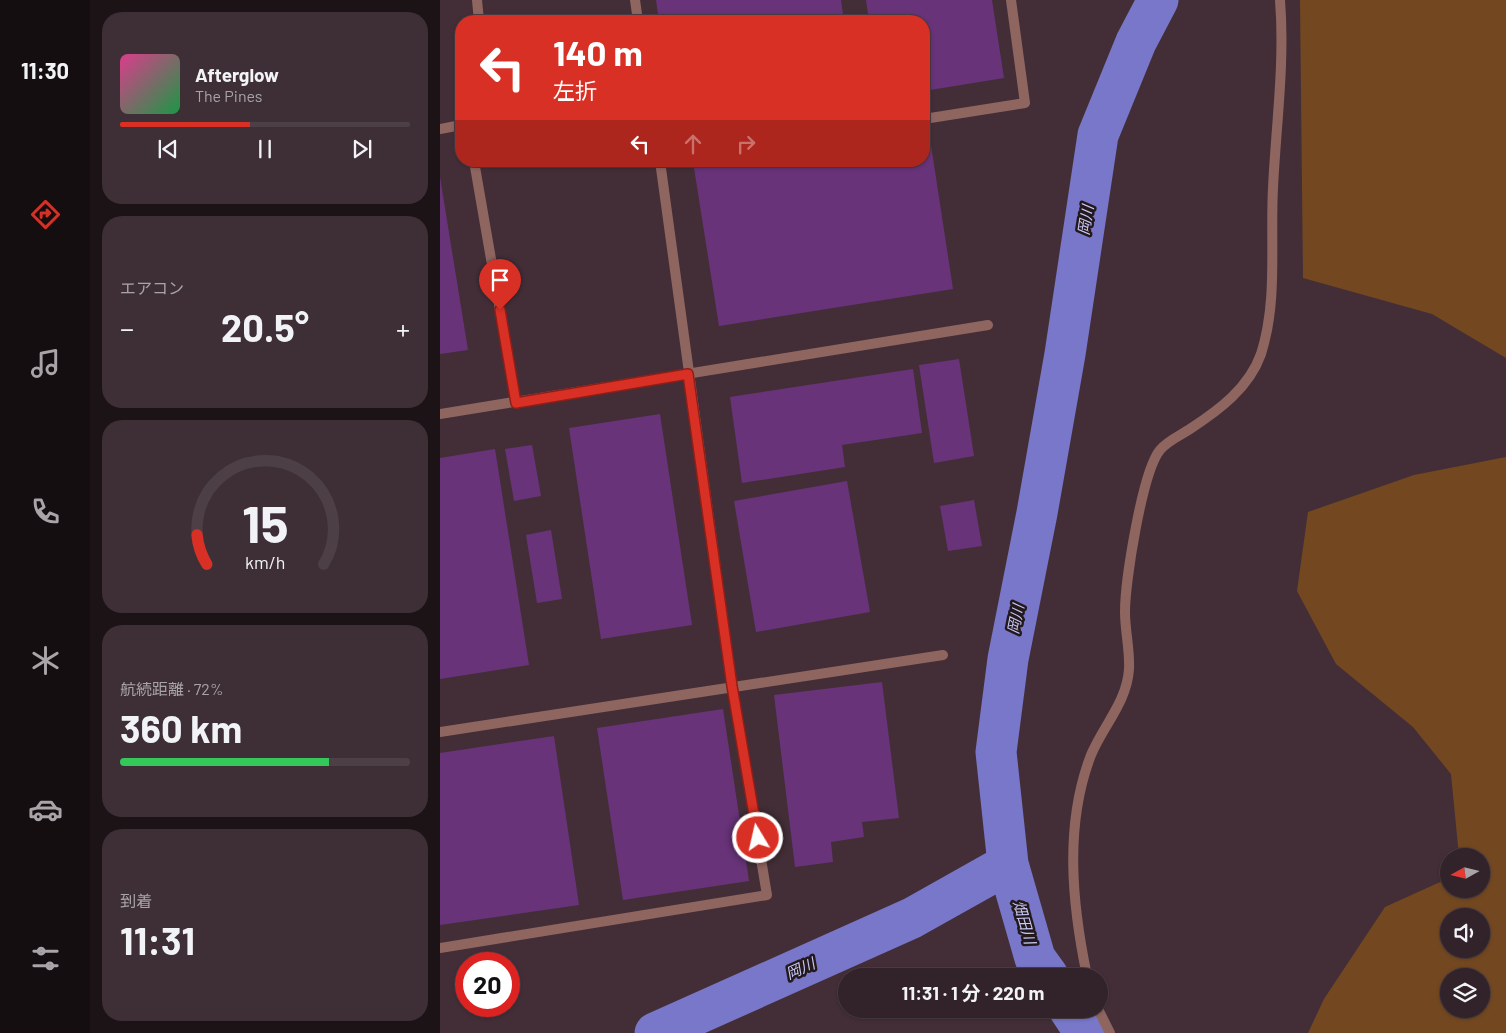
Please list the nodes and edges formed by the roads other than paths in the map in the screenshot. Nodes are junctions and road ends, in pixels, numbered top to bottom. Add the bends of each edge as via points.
1 (477, 0) edge
2 (634, 0) edge
3 (1011, 0) edge
4 (1280, 0) edge
5 (478, 15) edge
6 (637, 15) edge
7 (930, 117) edge
8 (455, 126) edge
9 (440, 129) edge
10 (475, 167) edge
11 (661, 167) edge
12 (988, 325) dead end
13 (688, 374) junction
14 (516, 403) junction
15 (440, 414) edge
16 (943, 655) dead end
17 (732, 686) junction
18 (440, 732) edge
19 (440, 948) edge
20 (1085, 968) edge
21 (1102, 1018) edge
22 (1110, 1033) edge

1 - 5 street
2 - 6 street
3 - 7 street via 1025,103
4 - 20 street via 1282,65 1273,192 1273,277 1266,326 1260,355 1244,384 1220,409 1160,450 1145,482 1127,584 1125,610 1129,670 1122,698 1092,754 1075,811 1073,877
8 - 9 street
10 - 14 street
11 - 13 street
12 - 13 street
13 - 14 street
13 - 17 street
14 - 15 street
16 - 17 street
17 - 18 street
17 - 19 street via 767,895
21 - 22 street

